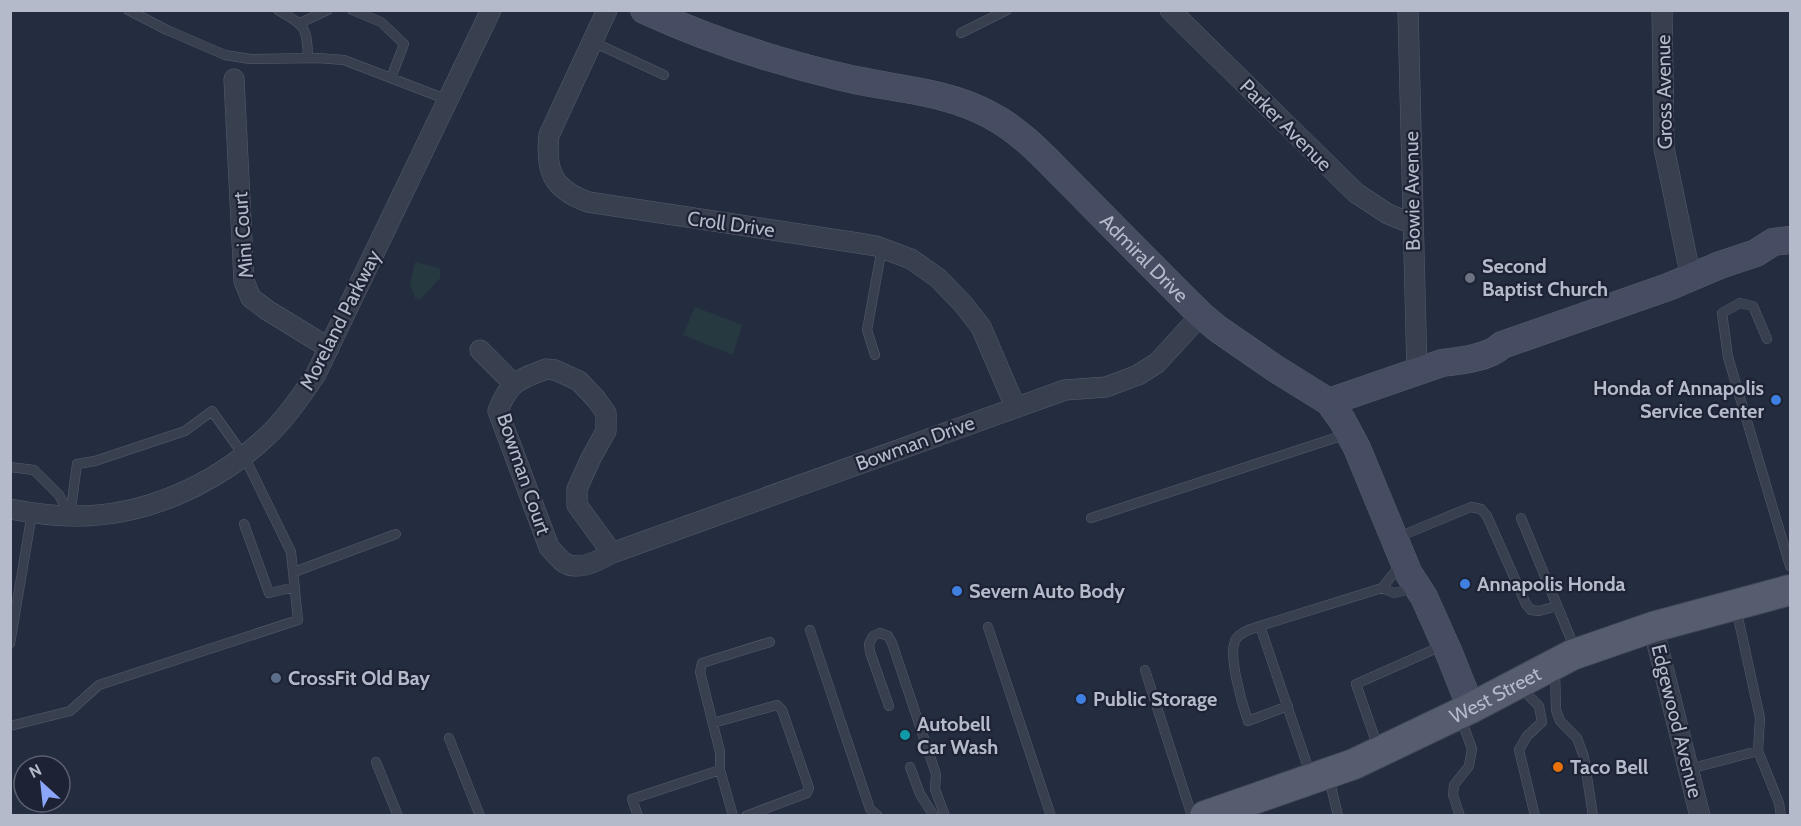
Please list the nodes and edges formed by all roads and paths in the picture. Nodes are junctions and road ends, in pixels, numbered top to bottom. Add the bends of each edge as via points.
1 (128, 10) edge
2 (278, 10) edge
3 (328, 10) edge
4 (352, 10) edge
5 (492, 10) edge
6 (607, 10) edge
7 (644, 10) edge
8 (1007, 10) edge
9 (1170, 10) edge
10 (1408, 10) edge
11 (1662, 10) edge
12 (300, 23) junction
13 (961, 33) dead end
14 (593, 42) junction
15 (308, 58) junction
16 (664, 75) dead end
17 (391, 78) junction
18 (234, 79) dead end
19 (448, 100) junction
20 (1413, 224) junction
21 (1791, 240) edge
22 (882, 248) junction
23 (1791, 249) edge
24 (1756, 253) junction
25 (1691, 278) junction
26 (1201, 315) junction
27 (1767, 339) dead end
28 (329, 348) junction
29 (480, 350) dead end
30 (875, 355) dead end
31 (1417, 372) junction
32 (514, 384) junction
33 (1329, 402) junction
34 (1015, 406) junction
35 (1349, 433) junction
36 (243, 456) junction
37 (10, 467) edge
38 (10, 509) edge
39 (32, 513) junction
40 (70, 516) junction
41 (1091, 518) dead end
42 (1521, 518) dead end
43 (244, 525) dead end
44 (1791, 526) edge
45 (1779, 529) junction
46 (396, 534) dead end
47 (1399, 550) junction
48 (612, 553) junction
49 (1791, 566) edge
50 (294, 572) junction
51 (295, 587) junction
52 (1382, 588) junction
53 (1418, 588) junction
54 (1791, 590) edge
55 (1736, 605) junction
56 (1557, 606) junction
57 (1260, 626) junction
58 (988, 627) dead end
59 (1653, 627) junction
60 (810, 630) dead end
61 (770, 642) dead end
62 (10, 644) edge
63 (1445, 644) junction
64 (1566, 659) junction
65 (1145, 670) dead end
66 (1517, 684) junction
67 (889, 706) dead end
68 (1288, 706) junction
69 (1465, 711) junction
70 (1560, 720) junction
71 (1542, 722) junction
72 (713, 723) junction
73 (10, 726) edge
74 (449, 738) dead end
75 (1758, 751) junction
76 (1380, 752) junction
77 (376, 762) dead end
78 (910, 767) dead end
79 (1689, 769) junction
80 (720, 770) junction
81 (1320, 776) junction
82 (1784, 814) edge
83 (398, 816) edge
84 (480, 816) edge
85 (638, 816) edge
86 (733, 816) edge
87 (746, 816) edge
88 (878, 816) edge
89 (934, 816) edge
90 (945, 816) edge
91 (1051, 816) edge
92 (1192, 816) edge
93 (1205, 816) edge
94 (1338, 816) edge
95 (1460, 816) edge
96 (1535, 816) edge
97 (1593, 816) edge
98 (1700, 816) edge

1 - 15 lane via 225,55 250,59
2 - 12 lane
3 - 12 lane
4 - 17 lane via 381,21 404,44
5 - 19 street, Moreland Parkway
6 - 14 street, Croll Drive
7 - 26 street, Admiral Drive via 719,41 835,75 934,94 993,116 1032,145
8 - 13 lane
9 - 20 street, Parker Avenue via 1356,193 1388,214
10 - 20 street, Bowie Avenue
11 - 25 street, Gross Avenue via 1664,148
12 - 15 lane via 307,36
14 - 16 lane
14 - 22 street, Croll Drive via 549,135 547,154 551,171 572,196 588,202
15 - 17 lane via 344,60
17 - 19 lane
18 - 28 street, Mini Court via 244,280 251,298
19 - 28 street, Moreland Parkway
20 - 31 street, Bowie Avenue
21 - 24 street via 1773,242
22 - 30 lane via 867,330
22 - 34 street, Croll Drive via 911,259 938,278 963,304 981,327
23 - 24 street via 1777,254
24 - 25 street
25 - 31 street via 1494,351
26 - 33 street, Admiral Drive via 1264,362
26 - 34 street, Bowman Drive via 1157,363 1138,375 1106,387 1065,390
27 - 45 lane via 1753,306 1740,303 1722,313 1728,357
28 - 36 street, Moreland Parkway via 292,408
29 - 32 street
31 - 33 street
32 - 48 street, Bowman Court via 503,395 498,411 549,547 564,563 578,567
32 - 48 street, Bowman Court via 546,369 555,370 579,381 606,413 606,431 577,489 577,505
33 - 35 street, Admiral Drive
34 - 48 street, Bowman Drive
35 - 41 lane
35 - 47 street, Admiral Drive
36 - 40 street, Moreland Parkway via 188,490 152,504 109,514
36 - 40 lane via 212,411 185,431 77,464
36 - 50 lane via 291,552
37 - 40 lane via 34,470 59,495
38 - 39 street, Moreland Parkway
39 - 40 street, Moreland Parkway
39 - 62 lane
42 - 56 lane
43 - 51 lane via 269,593
44 - 45 lane
45 - 49 lane
46 - 50 lane
47 - 52 lane
47 - 53 street, Admiral Drive
47 - 56 lane via 1471,507 1481,509 1531,610
50 - 51 lane
51 - 73 lane via 298,620 99,685 70,711
52 - 53 lane via 1394,593
52 - 57 lane
53 - 63 street, Admiral Drive
54 - 55 main road, West Street
55 - 59 main road, West Street
55 - 75 lane via 1760,718
56 - 64 lane
57 - 68 lane
57 - 68 lane via 1237,637 1232,648 1248,721
58 - 91 lane
59 - 64 main road, West Street
59 - 79 street, Edgewood Avenue
60 - 88 lane via 870,809
61 - 72 lane via 702,663 700,672
63 - 69 street, Admiral Drive
63 - 76 lane via 1356,684
64 - 66 main road, West Street
64 - 70 lane via 1556,710
65 - 92 lane
66 - 69 main road, West Street
66 - 71 lane via 1539,706
67 - 90 lane via 869,644 880,633 892,643 936,774 935,789
68 - 81 lane
69 - 76 main road, West Street
69 - 95 lane via 1472,749 1469,766 1454,785
70 - 71 lane
70 - 97 lane via 1577,738 1584,757
71 - 96 lane via 1519,750
72 - 80 lane
72 - 87 lane via 777,705 786,721 809,788 807,793
74 - 84 lane
75 - 79 lane
75 - 82 lane
76 - 81 main road, West Street
77 - 83 lane
78 - 89 lane
79 - 98 street, Edgewood Avenue
80 - 85 lane via 632,799
80 - 86 lane
81 - 93 main road, West Street via 1265,800
81 - 94 lane

